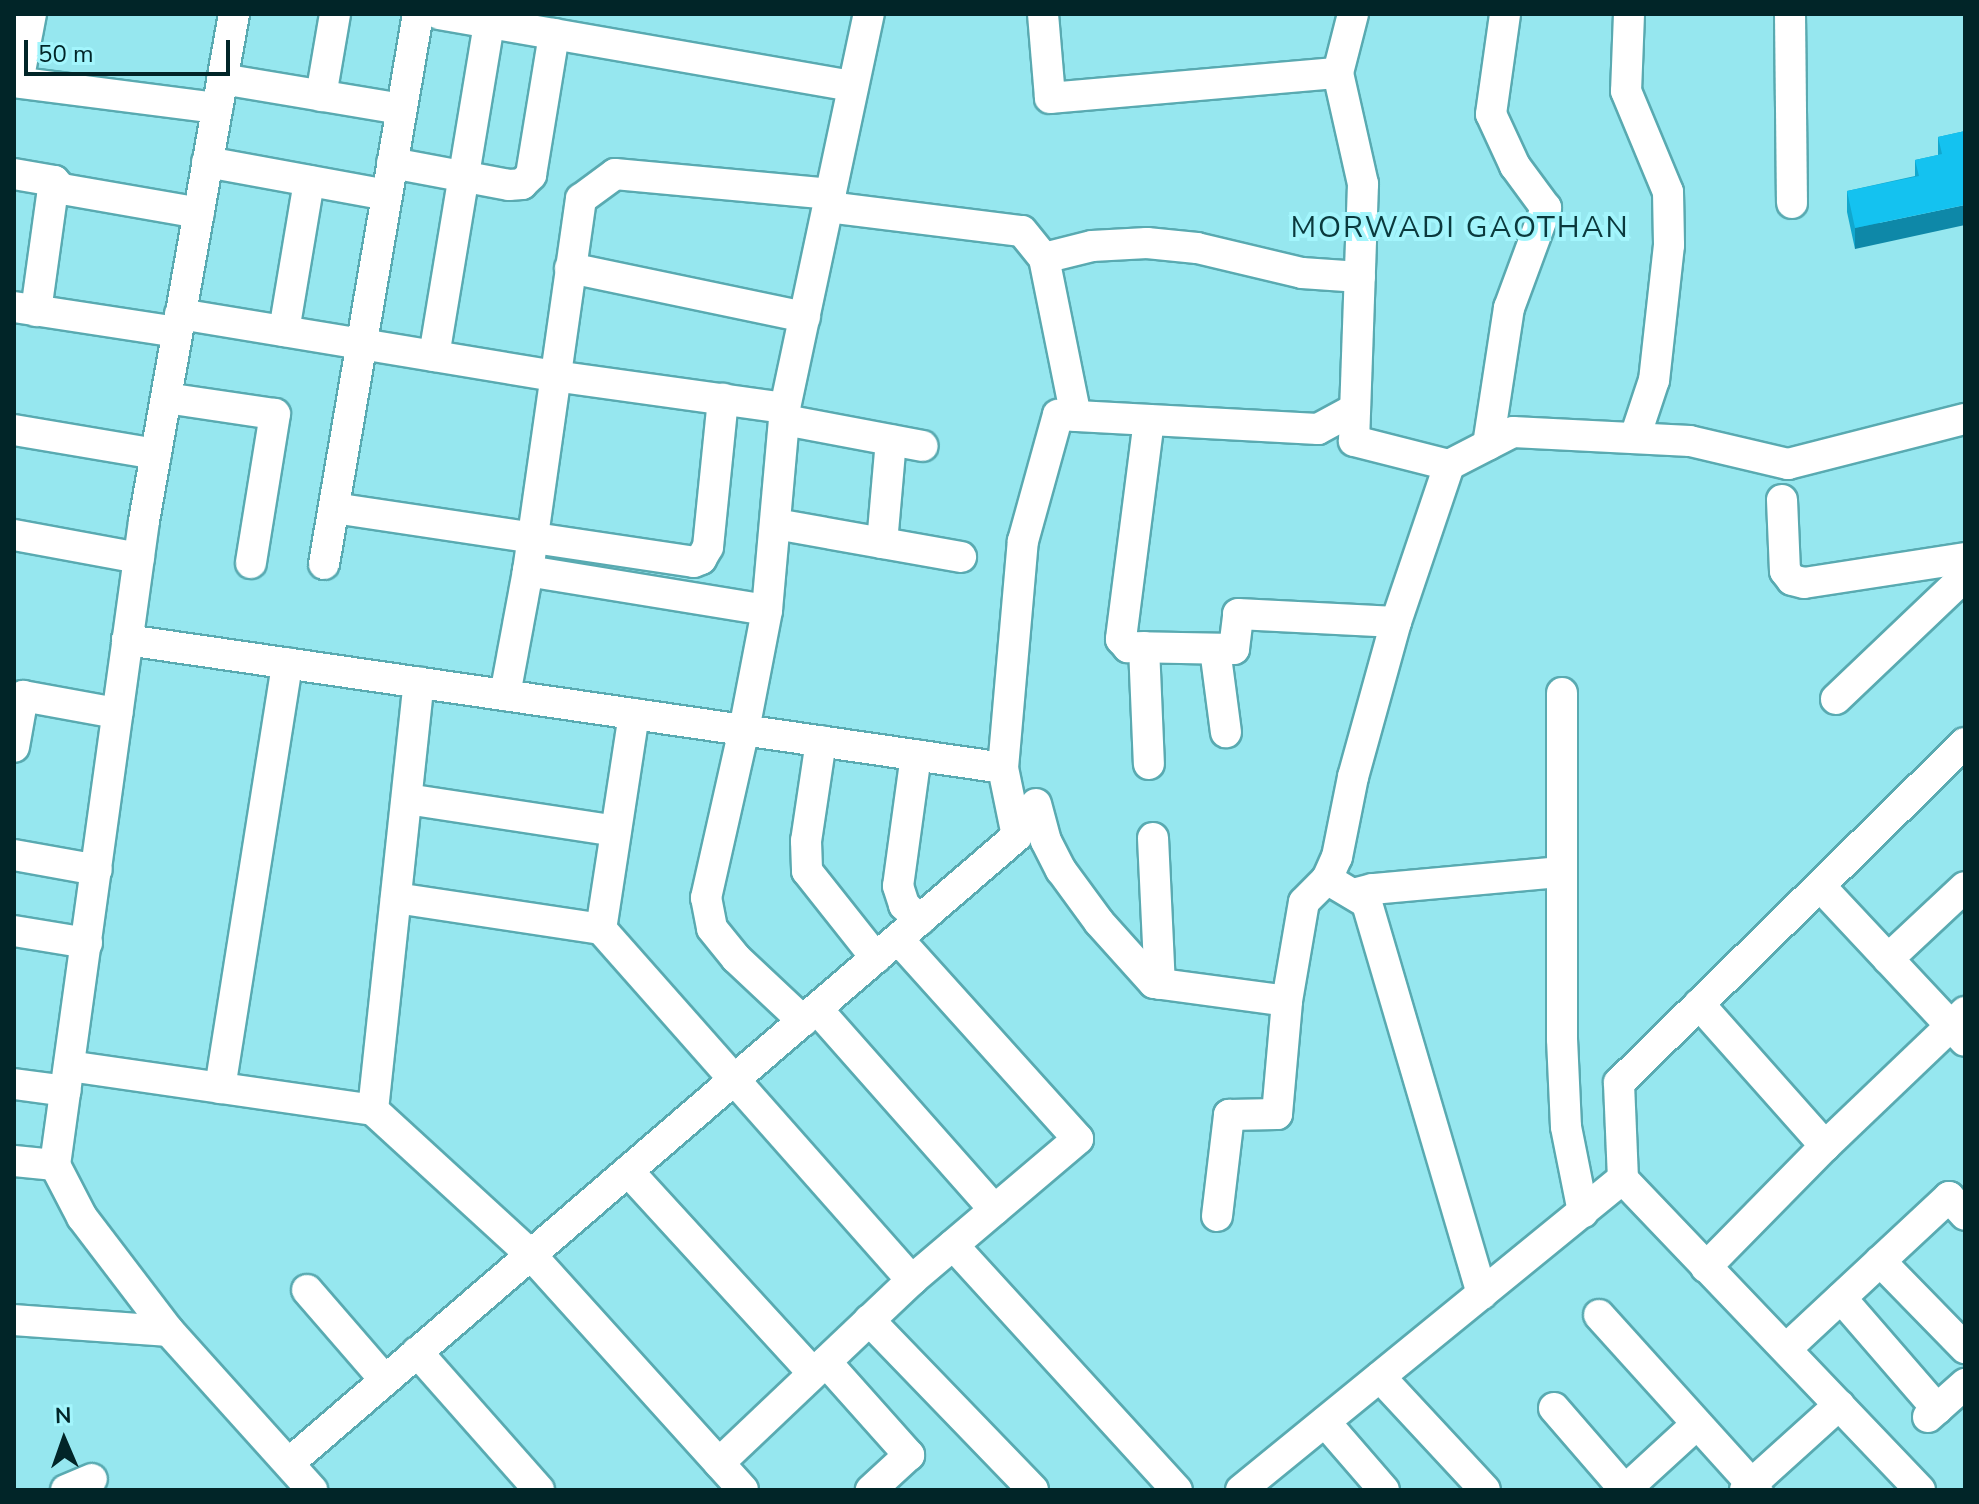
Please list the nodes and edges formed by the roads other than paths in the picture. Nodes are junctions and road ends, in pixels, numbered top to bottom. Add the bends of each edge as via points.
1 (31, 14) edge
2 (234, 14) edge
3 (335, 14) edge
4 (418, 14) edge
5 (439, 14) edge
6 (869, 14) edge
7 (1043, 14) edge
8 (1353, 14) edge
9 (1505, 14) edge
10 (1629, 14) edge
11 (1790, 14) edge
12 (489, 23) junction
13 (554, 34) junction
14 (1338, 73) junction
15 (16, 82) edge
16 (853, 86) junction
17 (220, 93) junction
18 (321, 96) junction
19 (401, 109) junction
20 (207, 162) junction
21 (392, 163) junction
22 (14, 174) edge
23 (464, 177) junction
24 (54, 181) junction
25 (309, 181) junction
26 (387, 195) junction
27 (829, 200) junction
28 (1792, 203) dead end
29 (199, 213) junction
30 (1044, 258) junction
31 (570, 268) junction
32 (1360, 277) junction
33 (25, 309) edge
34 (805, 317) junction
35 (179, 323) junction
36 (284, 331) junction
37 (363, 344) junction
38 (434, 356) junction
39 (554, 376) junction
40 (166, 398) junction
41 (723, 399) junction
42 (1355, 409) junction
43 (785, 414) junction
44 (1076, 416) junction
45 (1965, 419) edge
46 (1149, 420) junction
47 (14, 430) edge
48 (1635, 437) junction
49 (891, 440) junction
50 (1488, 445) junction
51 (923, 446) dead end
52 (156, 454) junction
53 (1449, 465) junction
54 (1782, 500) dead end
55 (334, 508) junction
56 (776, 524) junction
57 (14, 535) edge
58 (532, 537) junction
59 (882, 543) junction
60 (961, 557) dead end
61 (139, 558) junction
62 (1965, 558) edge
63 (251, 563) dead end
64 (324, 564) dead end
65 (528, 571) junction
66 (1965, 576) edge
67 (767, 610) junction
68 (1396, 622) junction
69 (127, 640) junction
70 (1144, 647) junction
71 (1215, 649) junction
72 (287, 663) junction
73 (419, 682) junction
74 (1562, 693) dead end
75 (505, 695) junction
76 (1836, 699) dead end
77 (117, 713) junction
78 (634, 714) junction
79 (744, 730) junction
80 (1226, 732) dead end
81 (821, 741) junction
82 (14, 747) edge
83 (916, 755) junction
84 (1960, 759) edge
85 (1149, 764) dead end
86 (1003, 768) junction
87 (407, 799) junction
88 (1036, 804) dead end
89 (616, 831) junction
90 (1153, 838) dead end
91 (14, 855) edge
92 (97, 870) junction
93 (1560, 872) junction
94 (1820, 886) junction
95 (1340, 887) junction
96 (1965, 887) edge
97 (396, 898) junction
98 (601, 929) junction
99 (14, 931) edge
100 (898, 939) junction
101 (87, 943) junction
102 (1888, 959) junction
103 (1160, 984) junction
104 (1287, 1001) junction
105 (1699, 1004) junction
106 (810, 1015) junction
107 (1960, 1027) edge
108 (68, 1078) junction
109 (733, 1081) junction
110 (14, 1084) edge
111 (220, 1088) junction
112 (373, 1110) junction
113 (1825, 1146) junction
114 (14, 1161) edge
115 (55, 1165) junction
116 (628, 1171) junction
117 (1623, 1179) junction
118 (995, 1210) junction
119 (1583, 1212) junction
120 (1965, 1215) edge
121 (1217, 1216) dead end
122 (953, 1245) junction
123 (531, 1255) junction
124 (1880, 1261) junction
125 (1706, 1267) junction
126 (912, 1280) junction
127 (307, 1290) dead end
128 (1482, 1294) junction
129 (1841, 1298) junction
130 (1599, 1315) dead end
131 (14, 1320) edge
132 (869, 1320) junction
133 (169, 1331) junction
134 (1965, 1348) edge
135 (1786, 1349) junction
136 (417, 1352) junction
137 (820, 1368) junction
138 (1380, 1377) junction
139 (385, 1380) junction
140 (1965, 1384) edge
141 (1839, 1405) junction
142 (1554, 1408) dead end
143 (1325, 1422) junction
144 (1696, 1425) junction
145 (289, 1463) junction
146 (731, 1481) edge
147 (1751, 1488) edge
148 (312, 1490) edge
149 (539, 1490) edge
150 (871, 1490) edge
151 (1033, 1490) edge
152 (1177, 1490) edge
153 (1241, 1490) edge
154 (1384, 1490) edge
155 (1485, 1490) edge
156 (1625, 1490) edge
157 (1920, 1490) edge

1 - 15 street
2 - 17 street
3 - 18 street
4 - 19 street
5 - 12 street
6 - 16 street
7 - 14 street via 1050,98
8 - 14 street
9 - 50 street via 1491,114 1515,166 1546,208 1509,308
10 - 48 street via 1626,91 1668,192 1669,219 1654,380
11 - 28 street
12 - 13 street
12 - 23 street
13 - 16 street
13 - 23 street via 531,175 522,184 509,185
14 - 32 street via 1363,184
15 - 17 street
16 - 27 street
17 - 18 street
17 - 20 street
18 - 19 street
19 - 21 street
20 - 25 street
20 - 29 street
21 - 23 street
21 - 26 street
22 - 24 street
23 - 38 street
24 - 29 street via 62,189
24 - 33 street
25 - 26 street
25 - 36 street
26 - 37 street
27 - 30 street via 1022,231
27 - 31 street via 615,174 581,199
27 - 34 street
29 - 35 street
30 - 32 street via 1092,246 1147,243 1197,248 1302,273
30 - 44 street
31 - 34 street
31 - 39 street
32 - 42 street
33 - 35 street
34 - 43 street
35 - 36 street
35 - 40 street
36 - 37 street
37 - 38 street
37 - 55 street
38 - 39 street
39 - 41 street
39 - 58 street
40 - 52 street
40 - 63 street via 275,414
41 - 43 street
41 - 58 street via 708,547 701,559
42 - 46 street via 1318,429
42 - 53 street via 1354,441
43 - 49 street
43 - 56 street
44 - 46 street
44 - 86 street via 1058,415 1023,541
45 - 48 street via 1788,464 1690,441
46 - 70 street via 1121,639 1128,647
47 - 52 street
48 - 50 street via 1513,432
49 - 51 street
49 - 59 street
50 - 53 street
52 - 61 street
53 - 68 street
54 - 62 street via 1785,571 1792,580 1804,583
55 - 58 street
55 - 64 street
56 - 59 street
56 - 67 street
57 - 61 street
58 - 65 street
59 - 60 street
61 - 69 street
65 - 67 street
65 - 75 street
66 - 76 street
67 - 79 street
68 - 71 street via 1238,614 1234,649
68 - 95 street via 1353,777 1337,857
69 - 72 street
69 - 77 street
70 - 71 street
70 - 85 street
71 - 80 street
72 - 73 street
72 - 111 street
73 - 75 street
73 - 87 street
74 - 93 street
75 - 78 street
77 - 82 street via 23,696
77 - 92 street
78 - 79 street
78 - 89 street
79 - 81 street
79 - 106 street via 706,898 712,928 736,958
81 - 83 street
81 - 100 street via 806,841 807,871
83 - 86 street
83 - 100 street via 898,886 904,905
84 - 94 street
86 - 100 street via 1017,836
87 - 89 street
87 - 97 street
88 - 103 street via 1061,870 1099,922
89 - 98 street
90 - 103 street
91 - 92 street
92 - 101 street
93 - 95 street via 1373,889
93 - 119 street via 1566,1127
94 - 102 street
94 - 105 street
95 - 104 street via 1304,902
95 - 128 street via 1367,903
96 - 102 street
97 - 98 street
97 - 112 street
98 - 109 street
99 - 101 street
100 - 106 street
100 - 118 street via 1078,1139
101 - 108 street
102 - 107 street
103 - 104 street
104 - 121 street via 1277,1114 1229,1115
105 - 113 street
105 - 117 street via 1619,1083
106 - 109 street
106 - 118 street
107 - 113 street
108 - 110 street
108 - 111 street
108 - 115 street
109 - 116 street
109 - 126 street
111 - 112 street
112 - 123 street
113 - 125 street
114 - 115 street
115 - 133 street via 82,1217
116 - 123 street
116 - 137 street
117 - 119 street
117 - 125 street
118 - 122 street
119 - 128 street
120 - 124 street via 1949,1197
122 - 126 street
122 - 152 street
123 - 136 street
123 - 146 street
124 - 129 street
124 - 134 street
125 - 135 street
126 - 132 street
127 - 139 street
128 - 138 street
129 - 135 street
129 - 140 street via 1933,1413
130 - 144 street
131 - 133 street
132 - 137 street
132 - 151 street
133 - 145 street
135 - 141 street
136 - 139 street
136 - 149 street
137 - 146 street
137 - 150 street via 909,1455
138 - 143 street
138 - 155 street
139 - 145 street
141 - 147 street
141 - 157 street
142 - 156 street
143 - 153 street
143 - 154 street
144 - 147 street
144 - 156 street
145 - 148 street

